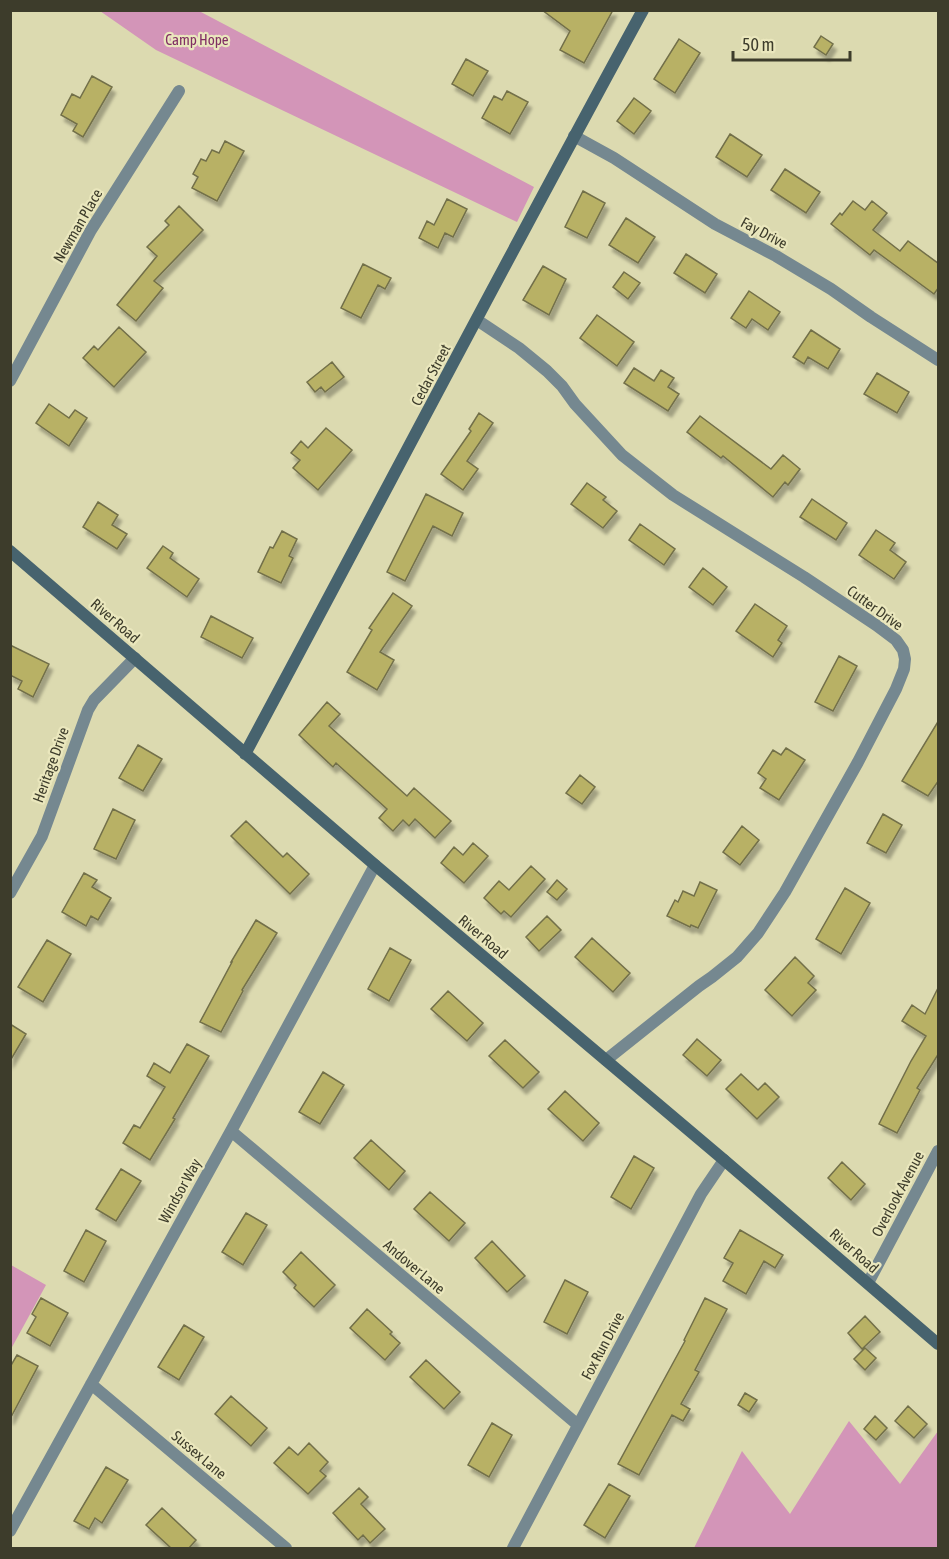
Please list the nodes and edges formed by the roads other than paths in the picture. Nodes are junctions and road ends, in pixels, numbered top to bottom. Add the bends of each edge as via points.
1 (643, 10) edge
2 (179, 91) dead end
3 (574, 136) junction
4 (477, 320) junction
5 (939, 360) edge
6 (10, 381) edge
7 (10, 552) edge
8 (135, 658) junction
9 (245, 753) junction
10 (375, 865) junction
11 (10, 893) edge
12 (606, 1060) junction
13 (231, 1131) junction
14 (939, 1151) edge
15 (724, 1160) junction
16 (867, 1283) junction
17 (939, 1344) edge
18 (91, 1384) junction
19 (578, 1425) junction
20 (10, 1531) edge
21 (286, 1548) edge
22 (513, 1548) edge

1 - 3 street, Cedar Street
2 - 6 street, Newman Place via 91,230
3 - 4 street, Cedar Street
3 - 5 street, Fay Drive via 831,289
4 - 9 street, Cedar Street
4 - 12 street, Cutter Drive via 547,371 622,455 673,495 876,625 896,640 905,659 896,689 858,762 758,933 737,957
7 - 8 street, River Road
8 - 9 street, River Road
8 - 11 street, Heritage Drive via 88,710 42,836
9 - 10 street, River Road
10 - 12 street, River Road
10 - 13 street, Windsor Way
12 - 15 street, River Road
13 - 18 street, Windsor Way
13 - 19 street, Andover Lane
14 - 16 street, Overlook Avenue
15 - 16 street, River Road
15 - 19 street, Fox Run Drive via 701,1194
16 - 17 street, River Road
18 - 20 street, Windsor Way
18 - 21 street, Sussex Lane
19 - 22 street, Fox Run Drive

